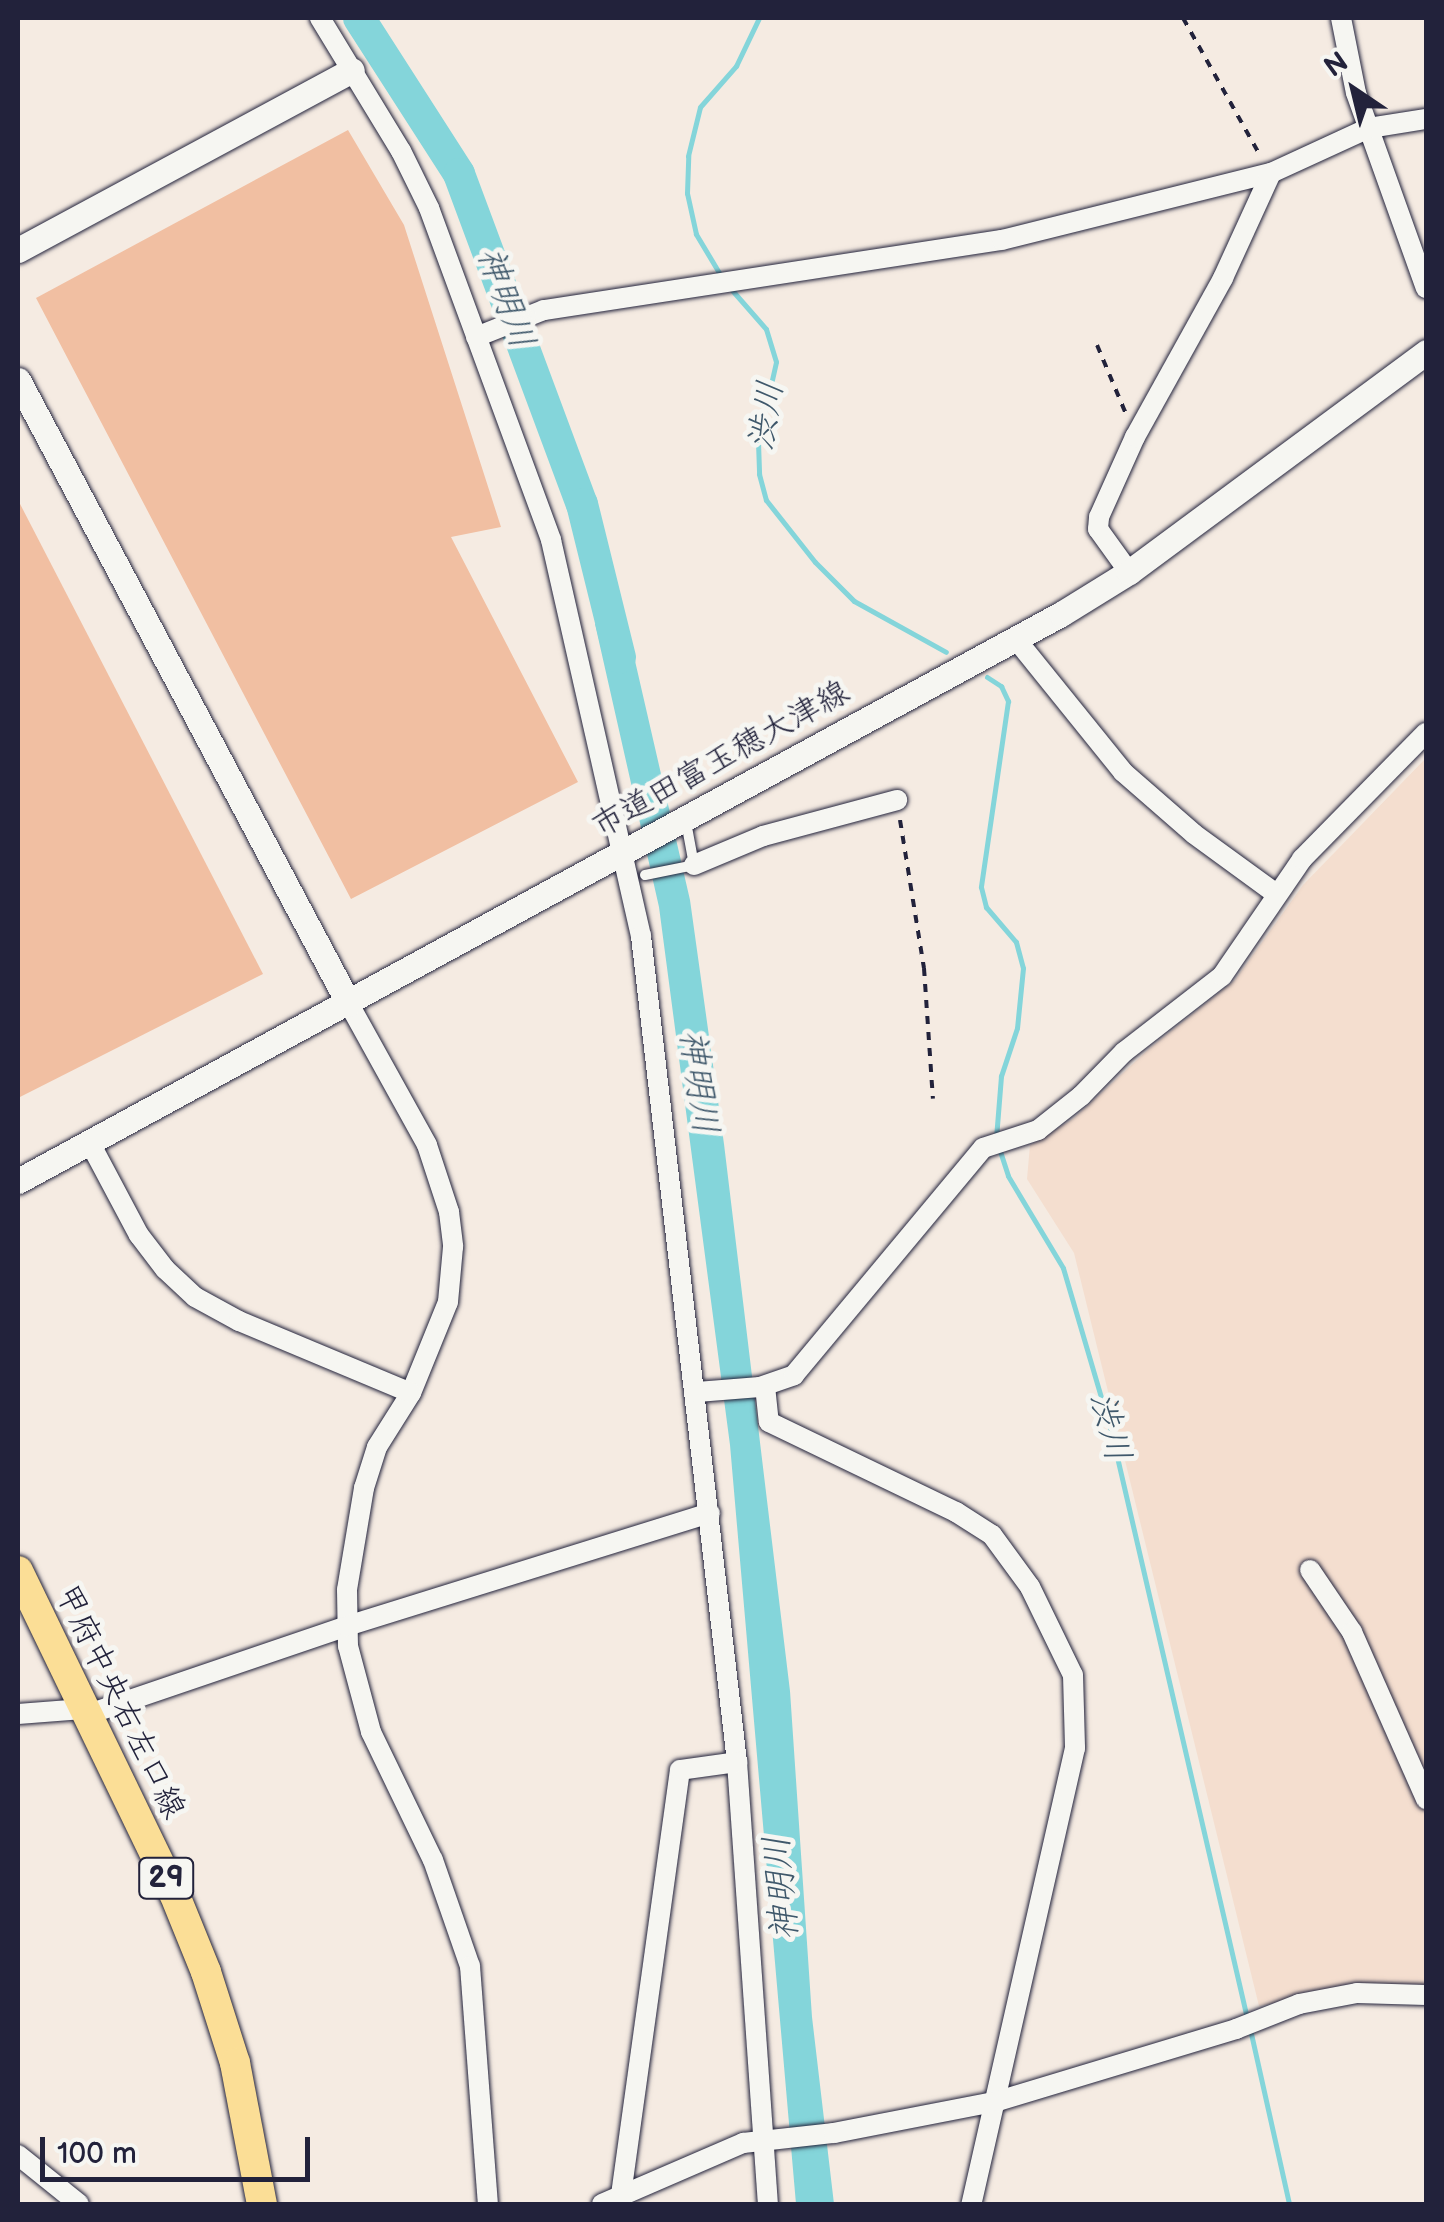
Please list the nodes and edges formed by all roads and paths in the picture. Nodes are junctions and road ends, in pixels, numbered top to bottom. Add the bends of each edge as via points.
1 (320, 18) edge
2 (1182, 18) edge
3 (1341, 18) edge
4 (352, 70) junction
5 (1426, 119) edge
6 (1369, 128) junction
7 (1270, 173) junction
8 (18, 250) edge
9 (1426, 288) edge
10 (482, 334) junction
11 (1097, 345) dead end
12 (1426, 352) edge
13 (18, 380) edge
14 (1135, 437) junction
15 (1129, 572) junction
16 (1015, 638) junction
17 (1426, 733) edge
18 (897, 800) joint
19 (682, 818) junction
20 (629, 847) junction
21 (690, 866) junction
22 (637, 877) junction
23 (1275, 893) junction
24 (349, 1004) junction
25 (933, 1099) dead end
26 (90, 1143) junction
27 (18, 1180) edge
28 (763, 1386) junction
29 (703, 1392) junction
30 (411, 1393) junction
31 (710, 1513) junction
32 (1310, 1570) dead end
33 (18, 1571) edge
34 (347, 1626) junction
35 (84, 1712) junction
36 (18, 1714) edge
37 (737, 1762) junction
38 (1426, 1799) edge
39 (1426, 1995) edge
40 (998, 2101) junction
41 (772, 2139) junction
42 (18, 2155) edge
43 (612, 2200) edge
44 (79, 2204) edge
45 (262, 2204) edge
46 (488, 2204) edge
47 (768, 2204) edge
48 (972, 2204) edge

1 - 4 street
2 - 7 path
3 - 6 street
4 - 8 street
4 - 10 street via 413,175
5 - 6 street
6 - 7 street
6 - 9 street
7 - 10 street via 1002,240 544,310
7 - 14 street via 1223,278
10 - 20 street via 551,540
11 - 14 path
12 - 15 street, 市道田富玉穂大津線
13 - 24 street
14 - 15 street via 1098,529
15 - 16 street, 市道田富玉穂大津線
16 - 19 street, 市道田富玉穂大津線
16 - 23 street via 1123,772
17 - 23 street
18 - 21 street via 763,836
18 - 25 path via 924,968
19 - 20 street, 市道田富玉穂大津線
19 - 21 lane
20 - 22 street
20 - 24 street, 市道田富玉穂大津線
21 - 22 lane
22 - 29 street
23 - 28 street via 1222,976 1038,1130 983,1148 794,1375
24 - 26 street, 市道田富玉穂大津線
24 - 30 street via 427,1145 448,1212 454,1272 448,1302
26 - 27 street, 市道田富玉穂大津線
26 - 30 street via 139,1235 195,1297
28 - 29 street
28 - 40 street via 769,1422 992,1535 1030,1586 1074,1675 1075,1748
29 - 31 street
30 - 34 street via 377,1447 364,1488 346,1590
31 - 34 street
31 - 37 street
32 - 38 street via 1352,1632
33 - 35 main road, 甲府中央右左口線 / 29
34 - 35 street
34 - 46 street via 355,1686 371,1732 433,1860 470,1966
35 - 36 street
35 - 45 main road, 甲府中央右左口線 / 29 via 206,1972 235,2063
37 - 41 street
37 - 43 street via 680,1770
39 - 40 street via 1357,1994 1261,2017
40 - 41 street
40 - 48 street
41 - 43 street via 743,2143
41 - 47 street
42 - 44 street

